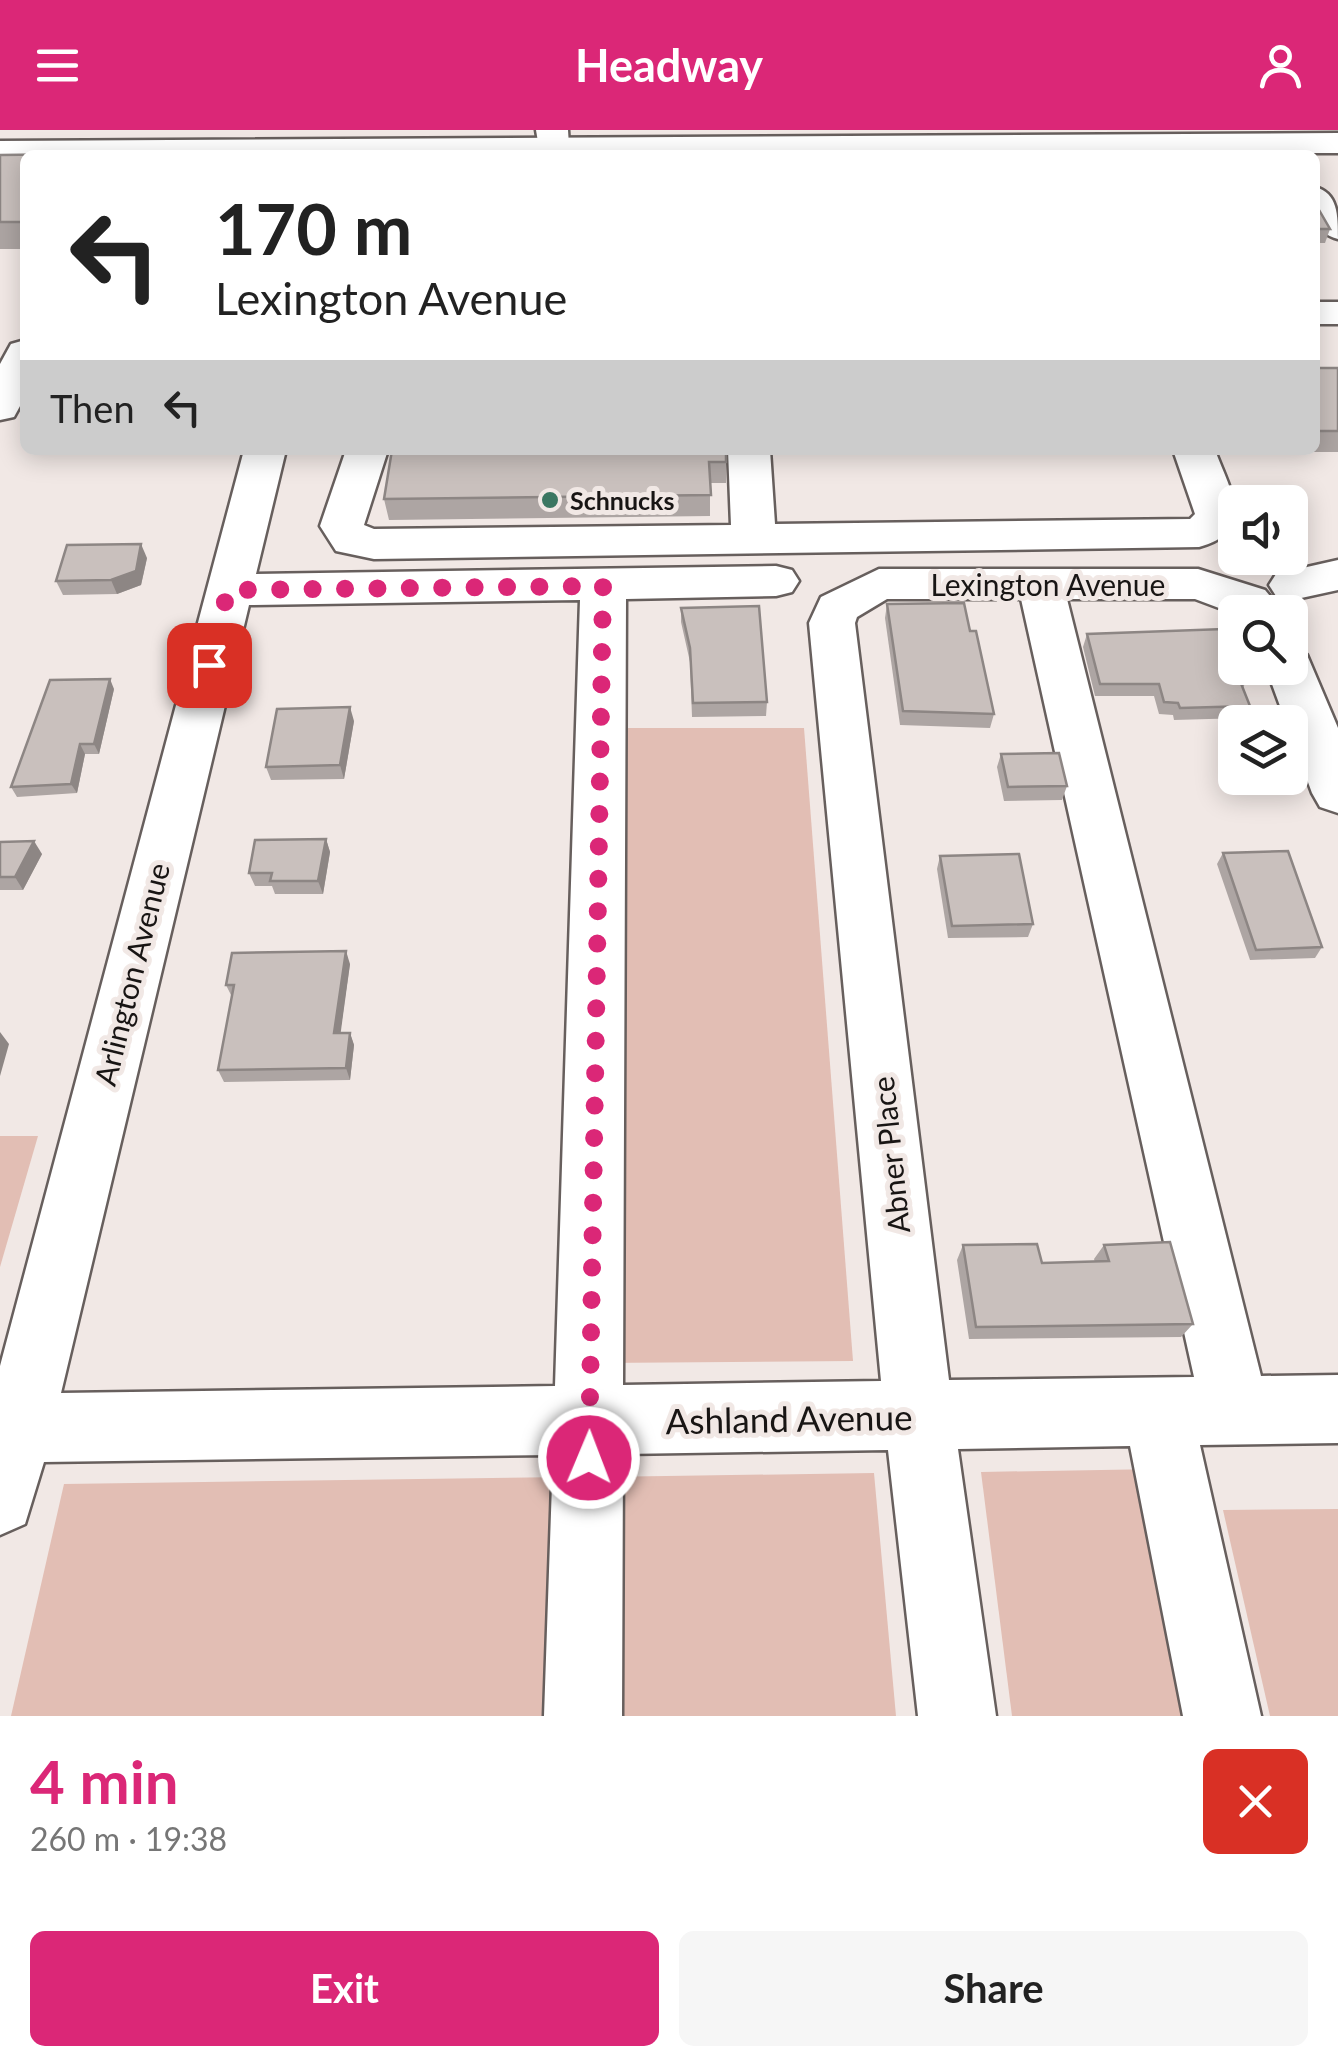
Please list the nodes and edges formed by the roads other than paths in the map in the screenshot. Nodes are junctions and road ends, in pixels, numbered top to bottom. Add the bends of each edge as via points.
1 (552, 138) edge
2 (1338, 143) edge
3 (436, 150) edge
4 (720, 150) edge
5 (1086, 150) edge
6 (1320, 211) edge
7 (1334, 250) edge
8 (20, 363) edge
9 (0, 408) edge
10 (264, 455) edge
11 (365, 455) edge
12 (749, 455) edge
13 (1196, 455) edge
14 (754, 540) junction
15 (1338, 575) edge
16 (776, 581) dead end
17 (1040, 584) junction
18 (603, 586) junction
19 (228, 590) junction
20 (1249, 595) edge
21 (1279, 595) edge
22 (848, 600) joint
23 (1297, 685) edge
24 (1338, 793) edge
25 (1338, 1408) edge
26 (1236, 1411) junction
27 (1158, 1412) junction
28 (919, 1417) junction
29 (590, 1421) junction
30 (9, 1428) edge
31 (0, 1500) edge
32 (583, 1716) edge
33 (957, 1716) edge
34 (1222, 1716) edge

1 - 3 street
1 - 4 street
2 - 5 street
4 - 5 street
6 - 7 street
8 - 9 street
10 - 19 street, Arlington Avenue
11 - 14 street via 343,514 352,541
12 - 14 street
13 - 14 street via 1217,514 1199,533
15 - 21 street, Lexington Avenue
16 - 18 street
17 - 20 street, Lexington Avenue via 1198,584
17 - 22 street, Lexington Avenue via 879,584
17 - 26 street
18 - 19 street
18 - 29 street
19 - 30 street, Arlington Avenue
22 - 28 street, Abner Place via 832,623
23 - 24 street
25 - 26 street, Ashland Avenue
26 - 27 street, Ashland Avenue
27 - 28 street, Ashland Avenue
27 - 34 street
28 - 29 street, Ashland Avenue
28 - 33 street, Abner Place
29 - 30 street, Ashland Avenue
29 - 32 street
30 - 31 street, Arlington Avenue

